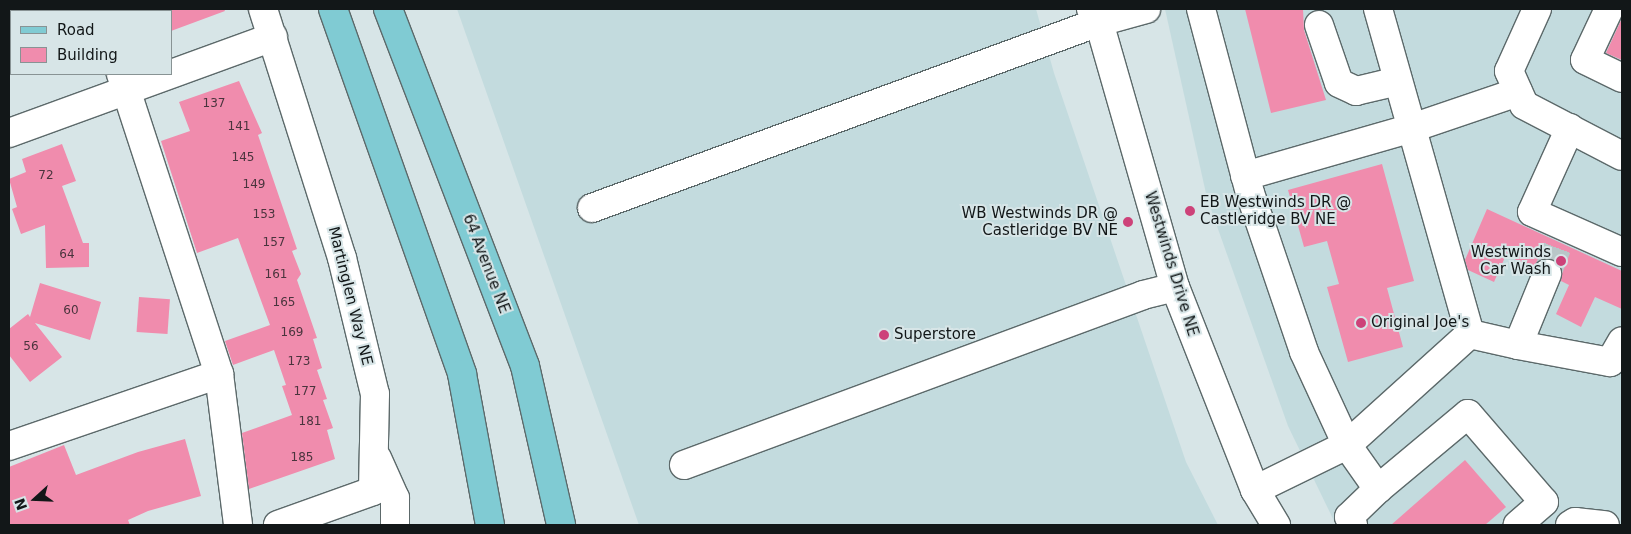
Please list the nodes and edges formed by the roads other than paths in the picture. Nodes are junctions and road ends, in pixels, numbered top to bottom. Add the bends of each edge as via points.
1 (263, 9) edge
2 (333, 9) edge
3 (388, 9) edge
4 (1146, 9) edge
5 (1201, 9) edge
6 (1378, 9) edge
7 (1537, 9) edge
8 (1609, 9) edge
9 (1097, 13) edge
10 (1319, 25) dead end
11 (273, 37) junction
12 (172, 68) edge
13 (147, 75) edge
14 (1622, 78) edge
15 (1398, 81) junction
16 (124, 82) edge
17 (1518, 92) junction
18 (1412, 128) junction
19 (1570, 128) junction
20 (9, 134) edge
21 (1622, 156) edge
22 (1245, 176) junction
23 (592, 208) dead end
24 (1622, 252) edge
25 (1547, 274) tunnel mouth
26 (1175, 287) junction
27 (1470, 334) junction
28 (1622, 341) edge
29 (1518, 345) junction
30 (219, 374) junction
31 (1347, 445) junction
32 (9, 446) edge
33 (374, 452) junction
34 (684, 465) dead end
35 (1378, 489) junction
36 (1255, 490) junction
37 (238, 525) edge
38 (278, 525) edge
39 (395, 525) edge
40 (490, 525) edge
41 (561, 525) edge
42 (1276, 525) edge
43 (1353, 525) edge
44 (1518, 525) edge
45 (1570, 525) edge
46 (1605, 525) edge

1 - 11 street, Martinglen Way NE
2 - 40 main road via 462,374
3 - 41 main road, 64 Avenue NE via 525,366
4 - 9 street
5 - 22 street
6 - 15 street
7 - 17 street via 1508,71
8 - 14 street via 1584,60
9 - 23 street
9 - 26 street, Westwinds Drive NE
10 - 15 street via 1339,83 1356,91
11 - 12 street
11 - 33 street, Martinglen Way NE via 345,268 375,394
13 - 16 street
15 - 18 street
16 - 20 street
16 - 30 street
17 - 18 street
17 - 19 street via 1524,105
18 - 22 street
18 - 27 street
19 - 21 street
19 - 24 street via 1532,212 1563,234
22 - 31 street via 1304,352
25 - 29 street
26 - 34 street via 1143,295
26 - 36 street, Westwinds Drive NE
27 - 29 street
27 - 31 street
28 - 29 street via 1610,362
30 - 32 street
30 - 37 street
31 - 35 street
31 - 36 street
33 - 38 street, Martinglen Way NE via 373,491
33 - 39 street via 395,498
35 - 43 street via 1350,517
35 - 44 street via 1468,414 1544,502
36 - 42 street, Westwinds Drive NE
45 - 46 street via 1575,522

